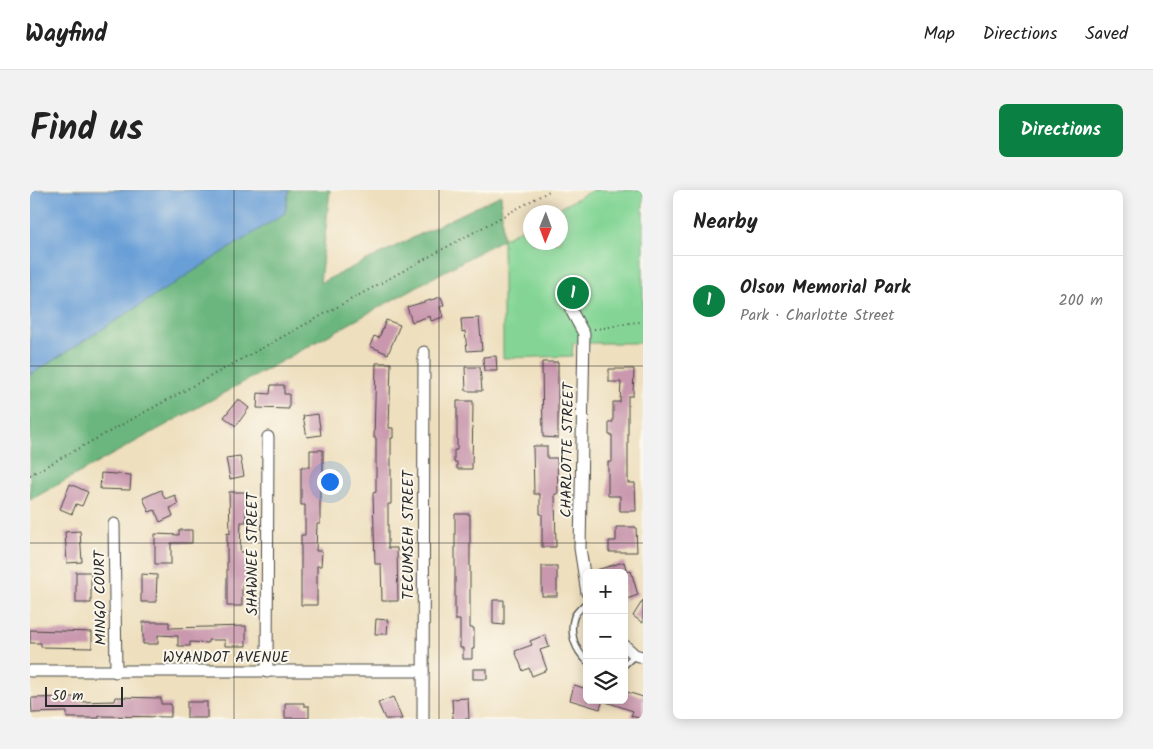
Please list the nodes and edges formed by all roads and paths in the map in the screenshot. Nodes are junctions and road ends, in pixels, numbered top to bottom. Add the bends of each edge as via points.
1 (551, 190) edge
2 (571, 310) dead end
3 (643, 322) edge
4 (582, 330) junction
5 (424, 352) dead end
6 (268, 437) dead end
7 (30, 475) edge
8 (114, 524) dead end
9 (583, 569) edge
10 (583, 606) edge
11 (628, 648) edge
12 (639, 656) edge
13 (585, 659) edge
14 (628, 663) edge
15 (30, 671) edge
16 (423, 671) junction
17 (116, 672) junction
18 (267, 672) junction
19 (423, 719) edge

1 - 7 path
2 - 4 street, CHARLOTTE STREET
3 - 4 path
4 - 9 street, CHARLOTTE STREET via 580,548
5 - 16 street, TECUMSEH STREET
6 - 18 street, SHAWNEE STREET
8 - 17 street, MINGO COURT
10 - 13 lane via 574,616 572,630 579,654
11 - 12 street
12 - 14 lane
15 - 17 street, WYANDOT AVENUE
16 - 18 street, WYANDOT AVENUE
16 - 19 street, TECUMSEH STREET
17 - 18 street, WYANDOT AVENUE

